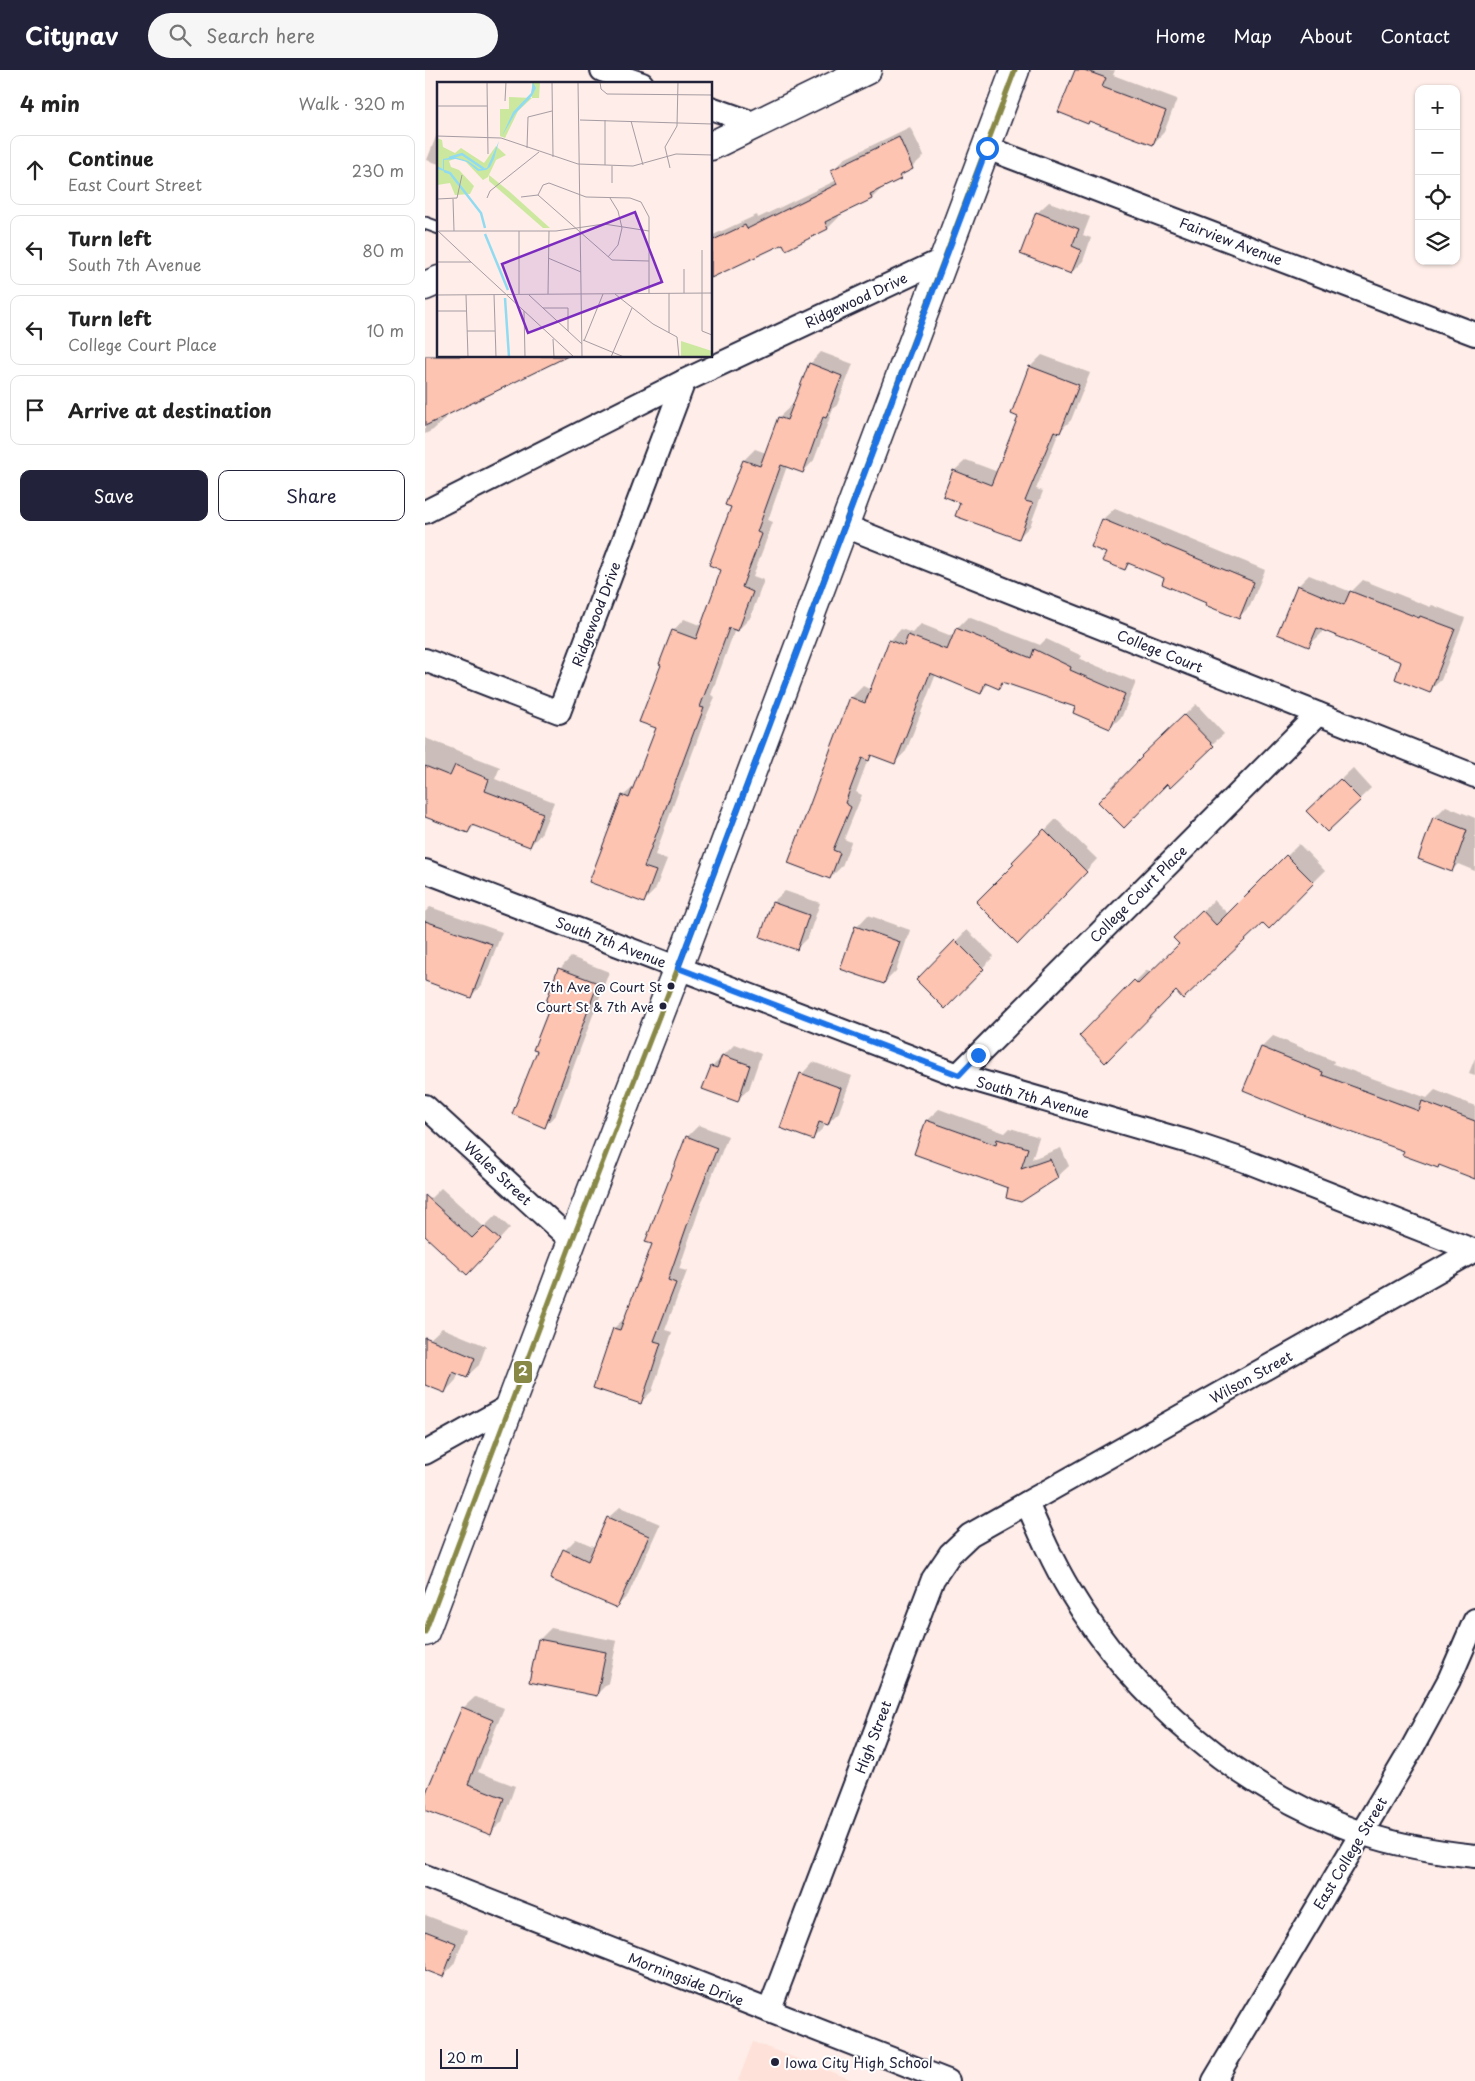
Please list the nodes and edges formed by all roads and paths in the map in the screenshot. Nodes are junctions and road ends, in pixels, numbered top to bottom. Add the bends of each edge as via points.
1 (603, 70) edge
2 (867, 70) edge
3 (1015, 70) edge
4 (636, 82) edge
5 (713, 109) edge
6 (756, 124) junction
7 (713, 145) edge
8 (987, 148) junction
9 (425, 223) edge
10 (437, 227) edge
11 (946, 258) junction
12 (437, 281) edge
13 (425, 286) edge
14 (1475, 334) edge
15 (684, 381) junction
16 (425, 512) edge
17 (845, 526) junction
18 (425, 660) edge
19 (1318, 714) junction
20 (1475, 776) edge
21 (425, 871) edge
22 (678, 968) junction
23 (959, 1075) junction
24 (425, 1106) edge
25 (572, 1241) junction
26 (1475, 1250) edge
27 (511, 1405) junction
28 (425, 1453) edge
29 (1027, 1503) junction
30 (1475, 1620) edge
31 (425, 1632) edge
32 (1362, 1833) junction
33 (1475, 1856) edge
34 (425, 1876) edge
35 (769, 2011) junction
36 (948, 2081) edge
37 (1214, 2081) edge

1 - 4 street
2 - 6 street
3 - 8 street
5 - 6 street
6 - 7 street
8 - 11 street
8 - 14 street, Fairview Avenue
9 - 10 lane
11 - 15 street, Ridgewood Drive
11 - 17 street
12 - 13 street
15 - 16 street, Ridgewood Drive
15 - 18 street, Ridgewood Drive via 559,712
17 - 19 street, College Court
17 - 22 street
19 - 20 street, College Court
19 - 23 street, College Court Place
21 - 22 street, South 7th Avenue
22 - 23 street, South 7th Avenue
22 - 25 street
23 - 26 street, South 7th Avenue via 1234,1157
24 - 25 street, Wales Street
25 - 27 street
26 - 29 street, Wilson Street
27 - 28 street
27 - 31 street
29 - 32 street via 1070,1591 1103,1640 1140,1685 1182,1726 1228,1763 1278,1795
29 - 35 street, High Street via 970,1535 950,1554 933,1579
30 - 32 street, East College Street via 1444,1689
32 - 33 street
32 - 37 street, East College Street
34 - 35 street, Morningside Drive
35 - 36 street, Morningside Drive

